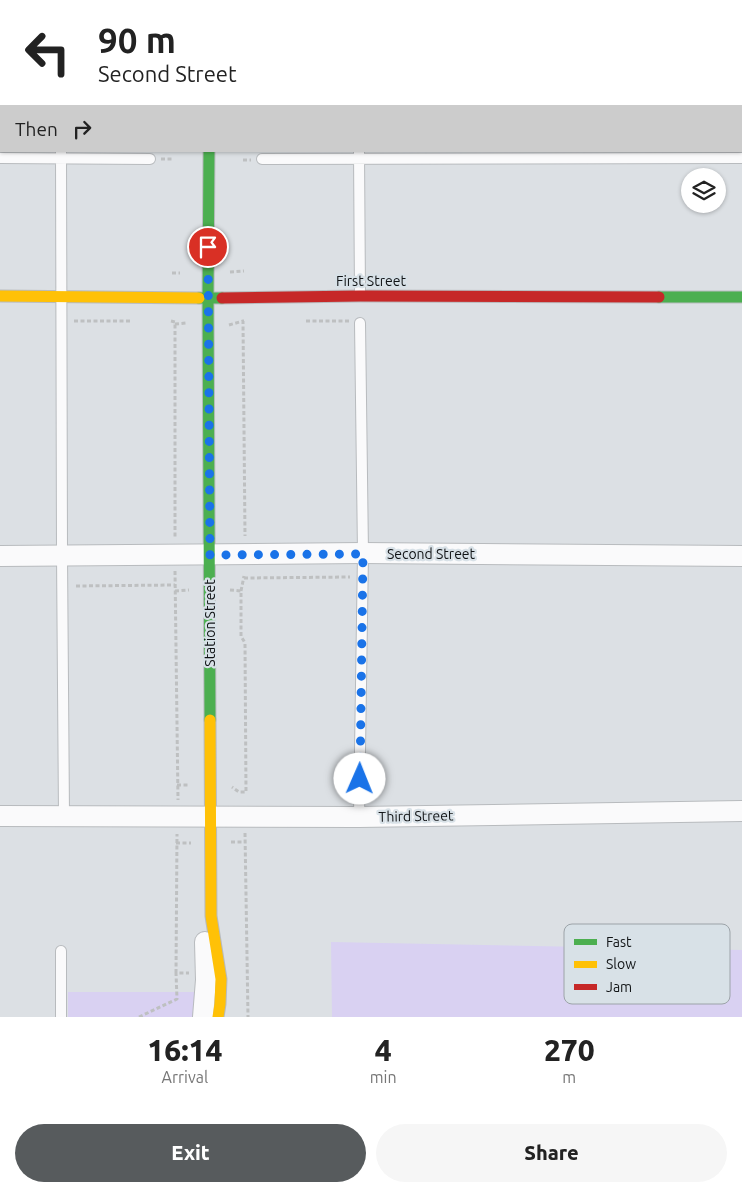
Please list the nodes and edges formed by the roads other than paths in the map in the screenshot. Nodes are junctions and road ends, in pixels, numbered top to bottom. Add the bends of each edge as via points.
1 (210, 152) edge
2 (61, 154) edge
3 (359, 155) edge
4 (0, 158) edge
5 (742, 158) edge
6 (150, 159) dead end
7 (262, 160) dead end
8 (0, 296) edge
9 (62, 296) junction
10 (360, 296) junction
11 (742, 296) edge
12 (208, 298) junction
13 (360, 323) dead end
14 (363, 554) junction
15 (62, 555) junction
16 (210, 555) junction
17 (0, 556) edge
18 (742, 556) edge
19 (742, 811) edge
20 (0, 816) edge
21 (64, 816) junction
22 (210, 816) junction
23 (359, 817) junction
24 (212, 916) junction
25 (62, 951) dead end
26 (61, 1017) edge
27 (203, 1017) edge
28 (218, 1017) edge

1 - 12 street, Station Street
2 - 4 lane
2 - 6 lane
2 - 9 lane
3 - 5 lane
3 - 7 lane
3 - 10 lane
8 - 9 street, First Street
9 - 12 street, First Street
9 - 15 lane
10 - 11 street, First Street
10 - 12 street, First Street
12 - 16 street, Station Street
13 - 14 lane
14 - 16 street, Second Street
14 - 18 street, Second Street
14 - 23 lane
15 - 16 street, Second Street
15 - 17 street, Second Street
15 - 21 lane
16 - 22 street, Station Street
19 - 23 street, Third Street
20 - 21 street, Third Street
21 - 22 street, Third Street
22 - 23 street, Third Street
22 - 24 street, Station Street
24 - 27 street, Station Street via 205,931
24 - 28 street, Station Street via 221,974
25 - 26 lane

